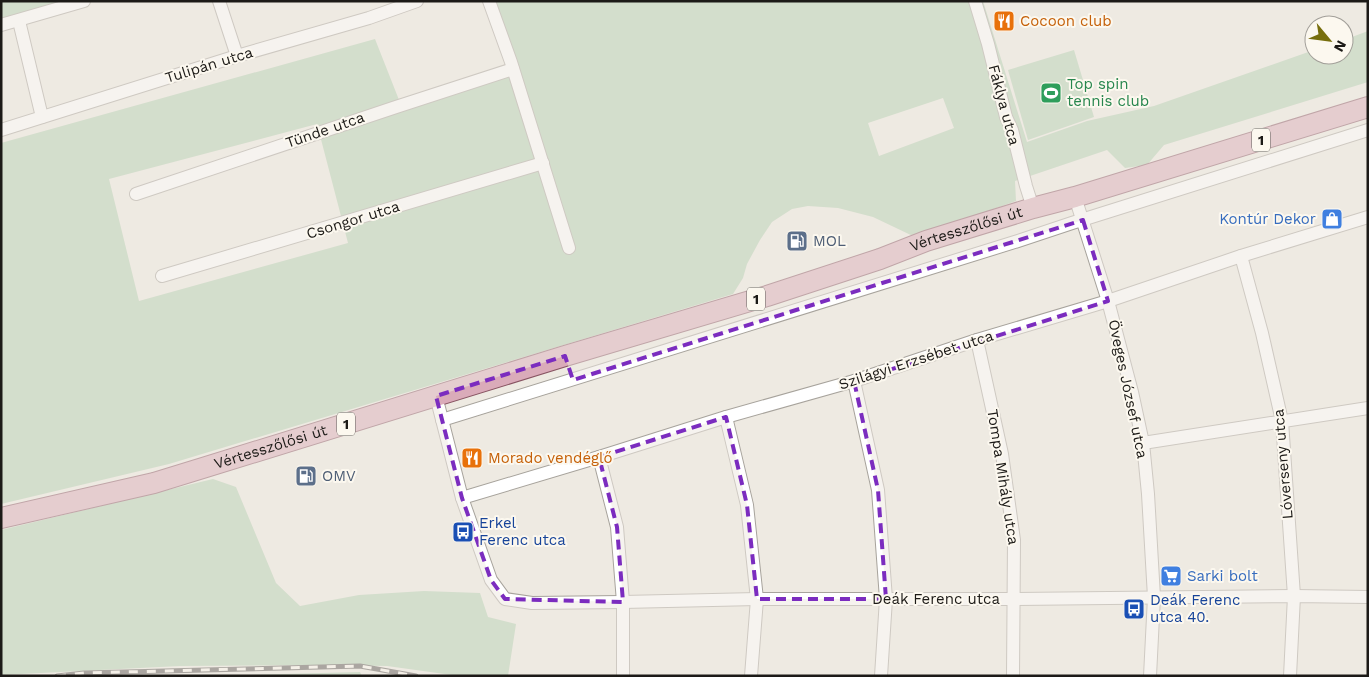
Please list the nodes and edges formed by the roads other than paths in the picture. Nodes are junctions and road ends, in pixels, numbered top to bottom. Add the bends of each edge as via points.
1 (84, 1) edge
2 (219, 1) edge
3 (417, 1) edge
4 (489, 1) edge
5 (975, 1) edge
6 (19, 21) junction
7 (1, 25) edge
8 (237, 56) junction
9 (514, 69) junction
10 (1368, 106) edge
11 (42, 118) junction
12 (1, 130) edge
13 (1368, 130) edge
14 (543, 163) junction
15 (136, 194) dead end
16 (1074, 197) junction
17 (1033, 208) junction
18 (1367, 219) edge
19 (1083, 220) junction
20 (569, 248) dead end
21 (1241, 256) junction
22 (162, 276) dead end
23 (1108, 301) junction
24 (977, 340) junction
25 (564, 356) junction
26 (573, 380) junction
27 (854, 381) junction
28 (436, 396) junction
29 (1368, 408) edge
30 (726, 416) junction
31 (442, 420) junction
32 (1282, 421) junction
33 (1143, 443) junction
34 (599, 457) junction
35 (462, 498) junction
36 (1, 518) edge
37 (1294, 596) junction
38 (1368, 596) edge
39 (1154, 598) junction
40 (757, 599) junction
41 (886, 599) junction
42 (1015, 599) junction
43 (623, 602) junction
44 (623, 676) edge
45 (751, 676) edge
46 (881, 676) edge
47 (1013, 676) edge
48 (1150, 676) edge
49 (1290, 676) edge

1 - 6 street
2 - 8 street
3 - 8 street, Tulipán utca
4 - 9 street
5 - 17 street, Fáklya utca
6 - 7 street
6 - 11 street
8 - 11 street, Tulipán utca
9 - 14 street
9 - 15 street, Tünde utca
10 - 16 main road, Vértesszőlősi út / 1
11 - 12 street, Tulipán utca
13 - 19 street, Vértesszőlősi út
14 - 20 street
14 - 22 street, Csongor utca
16 - 17 main road, Vértesszőlősi út / 1
16 - 19 street, Öveges József utca
17 - 25 main road, Vértesszőlősi út / 1 via 767,296
18 - 21 street, Szilágyi Erzsébet utca
19 - 23 street, Öveges József utca
19 - 26 street, Vértesszőlősi út
21 - 23 street, Szilágyi Erzsébet utca
21 - 32 street, Lóverseny utca
23 - 24 street, Szilágyi Erzsébet utca
23 - 33 street, Öveges József utca
24 - 27 street, Szilágyi Erzsébet utca
24 - 42 street, Tompa Mihály utca via 1002,454 1014,540
25 - 26 street
25 - 28 main road, Vértesszőlősi út / 1
26 - 31 street, Vértesszőlősi út
27 - 30 street, Szilágyi Erzsébet utca
27 - 41 street via 878,490
28 - 31 street
28 - 36 main road, Vértesszőlősi út / 1 via 154,483
29 - 32 street
30 - 34 street, Szilágyi Erzsébet utca
30 - 40 street via 747,504
31 - 35 street
32 - 33 street
32 - 37 street, Lóverseny utca
33 - 39 street, Öveges József utca
34 - 35 street, Szilágyi Erzsébet utca
34 - 43 street via 617,526
35 - 43 street, Deák Ferenc utca via 491,580 505,599 532,603
37 - 38 street, Deák Ferenc utca
37 - 39 street, Deák Ferenc utca
37 - 49 street, Lóverseny utca
39 - 42 street, Deák Ferenc utca
39 - 48 street, Öveges József utca
40 - 41 street, Deák Ferenc utca
40 - 43 street, Deák Ferenc utca
40 - 45 street
41 - 42 street, Deák Ferenc utca
41 - 46 street
42 - 47 street, Tompa Mihály utca
43 - 44 street

